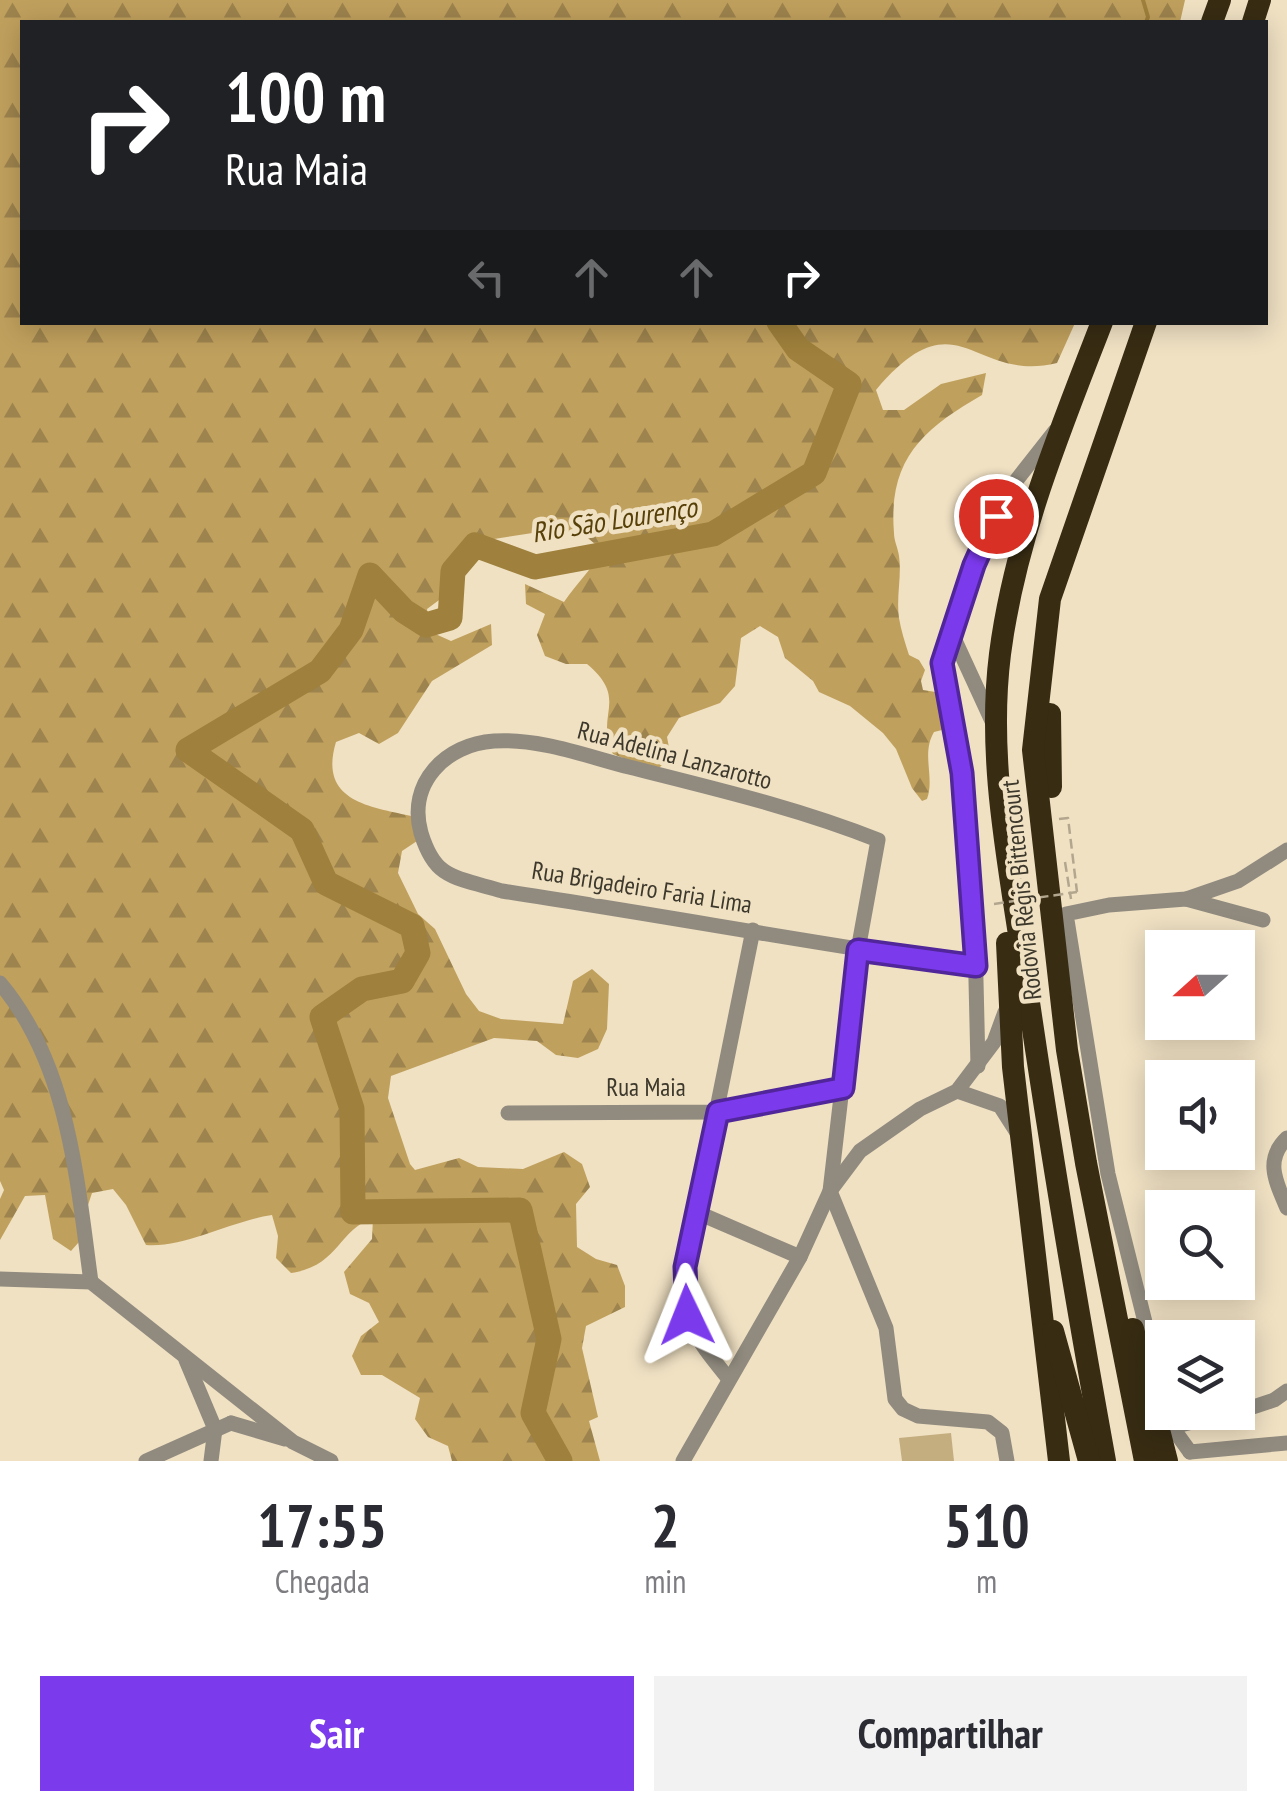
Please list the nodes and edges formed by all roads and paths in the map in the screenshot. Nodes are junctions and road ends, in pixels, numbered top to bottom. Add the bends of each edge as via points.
1 (1101, 325) edge
2 (1145, 325) edge
3 (1064, 420) junction
4 (1074, 528) junction
5 (952, 634) junction
6 (994, 726) junction
7 (456, 750) joint
8 (1000, 805) junction
9 (1059, 819) dead end
10 (1287, 850) edge
11 (1064, 856) dead end
12 (1186, 899) junction
13 (994, 904) dead end
14 (1070, 913) junction
15 (1263, 920) dead end
16 (753, 930) junction
17 (858, 950) junction
18 (976, 966) junction
19 (0, 983) edge
20 (1010, 1000) junction
21 (978, 1066) junction
22 (843, 1088) junction
23 (956, 1091) junction
24 (718, 1112) junction
25 (508, 1113) dead end
26 (1287, 1138) edge
27 (1022, 1155) junction
28 (1086, 1163) junction
29 (830, 1191) junction
30 (1287, 1208) edge
31 (696, 1212) junction
32 (1032, 1255) junction
33 (800, 1257) junction
34 (0, 1278) edge
35 (91, 1282) junction
36 (1145, 1322) edge
37 (184, 1356) junction
38 (728, 1378) junction
39 (1287, 1391) edge
40 (238, 1398) junction
41 (1255, 1406) edge
42 (224, 1426) junction
43 (1175, 1430) edge
44 (294, 1442) junction
45 (1287, 1443) edge
46 (1188, 1456) edge
47 (212, 1459) edge
48 (146, 1461) edge
49 (331, 1461) edge
50 (683, 1461) edge
51 (1007, 1461) edge
52 (1059, 1461) edge
53 (1089, 1461) edge
54 (1105, 1461) edge
55 (1145, 1461) edge
56 (1168, 1461) edge

1 - 3 highway, Rodovia Régis Bittencourt
2 - 4 highway, Rodovia Régis Bittencourt
3 - 5 street via 1008,492
3 - 6 highway, Rodovia Régis Bittencourt via 1013,574
4 - 14 highway via 1051,687 1049,750
4 - 28 highway, Rodovia Régis Bittencourt via 1050,599 1032,750
5 - 6 street
5 - 18 street via 943,678 962,773
6 - 8 highway, Rodovia Régis Bittencourt
7 - 16 street, Rua Brigadeiro Faria Lima via 432,770 419,800 426,849 442,871 502,890
7 - 17 street, Rua Adelina Lanzarotto via 493,741 536,744 878,840
8 - 20 highway
8 - 54 highway, Rodovia Régis Bittencourt via 1048,1140
9 - 13 path, bridge via 1068,818 1078,892
10 - 12 street via 1238,881
11 - 14 path
12 - 14 street
12 - 15 street
14 - 36 street via 1108,1174
16 - 17 street, Rua Brigadeiro Faria Lima
16 - 24 street
17 - 18 street, Rua Brigadeiro Faria Lima
17 - 22 street
18 - 21 street
19 - 35 street via 53,1080 73,1148
20 - 21 street
20 - 27 highway
21 - 23 street
22 - 24 street, Rua Maia
22 - 29 street
23 - 27 street via 1000,1106
23 - 29 street via 860,1151
24 - 25 street, Rua Maia
24 - 31 street
26 - 30 street via 1273,1156 1272,1170
27 - 32 highway
28 - 55 highway, Rodovia Régis Bittencourt
28 - 56 highway via 1102,1194
29 - 33 street
29 - 51 street via 886,1328 895,1398 918,1416 988,1422 1002,1434
31 - 33 street
31 - 38 street via 685,1267 687,1315 696,1338
32 - 52 highway
32 - 53 highway
33 - 38 street
34 - 35 street
35 - 37 street
37 - 40 street
37 - 42 street
38 - 50 street
39 - 41 street
40 - 42 street
40 - 44 street
42 - 44 street
42 - 47 street
42 - 48 street
43 - 46 street
44 - 49 street
45 - 46 street

